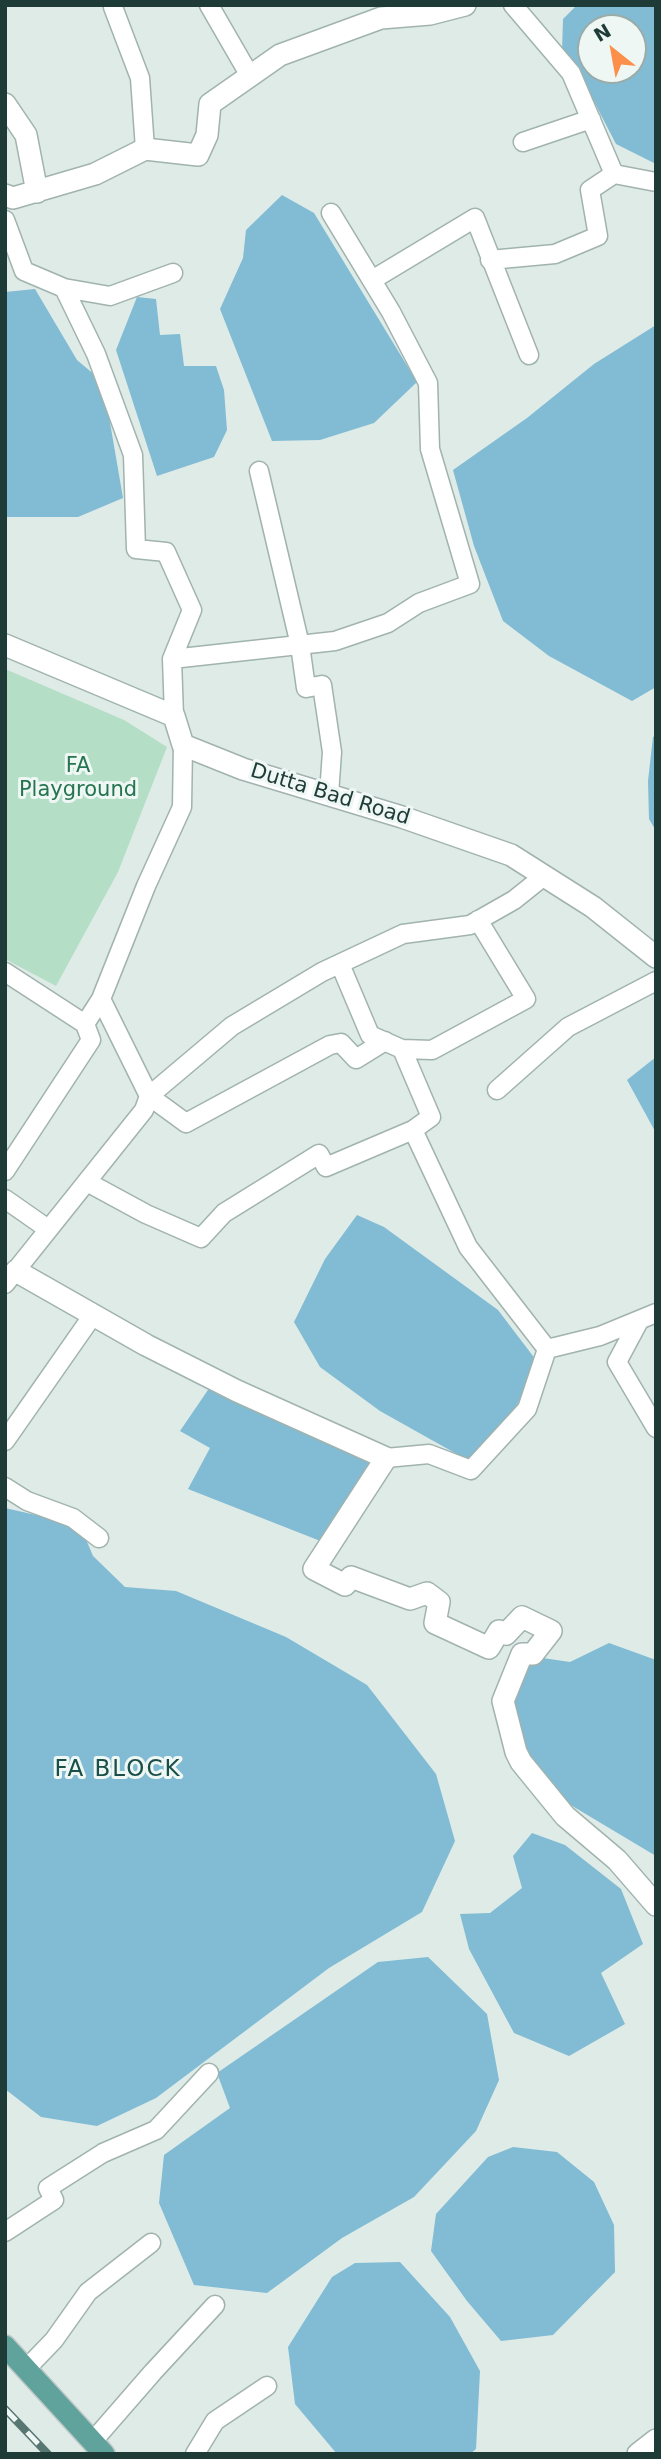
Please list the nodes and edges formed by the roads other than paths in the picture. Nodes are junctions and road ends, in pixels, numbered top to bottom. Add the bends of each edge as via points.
1 (209, 5) edge
2 (466, 5) edge
3 (513, 5) edge
4 (113, 7) dead end
5 (250, 76) junction
6 (5, 104) edge
7 (591, 120) junction
8 (523, 142) dead end
9 (145, 149) junction
10 (614, 174) junction
11 (656, 183) edge
12 (37, 192) junction
13 (5, 195) edge
14 (331, 213) dead end
15 (6, 229) edge
16 (490, 260) junction
17 (173, 273) dead end
18 (372, 280) junction
19 (64, 288) junction
20 (530, 355) dead end
21 (259, 471) dead end
22 (5, 645) edge
23 (300, 645) junction
24 (172, 659) junction
25 (174, 716) junction
26 (183, 745) junction
27 (329, 794) junction
28 (544, 876) junction
29 (478, 920) junction
30 (656, 957) edge
31 (340, 964) junction
32 (5, 972) edge
33 (656, 981) edge
34 (101, 999) junction
35 (85, 1024) junction
36 (394, 1045) junction
37 (497, 1090) dead end
38 (149, 1096) junction
39 (413, 1130) junction
40 (5, 1171) edge
41 (87, 1182) junction
42 (5, 1199) edge
43 (48, 1228) junction
44 (11, 1277) edge
45 (656, 1313) edge
46 (93, 1315) junction
47 (639, 1321) junction
48 (547, 1349) junction
49 (656, 1428) edge
50 (5, 1441) edge
51 (386, 1458) junction
52 (5, 1487) edge
53 (99, 1538) dead end
54 (656, 1905) edge
55 (209, 2073) dead end
56 (5, 2232) edge
57 (151, 2243) dead end
58 (215, 2305) dead end
59 (5, 2346) edge
60 (26, 2369) junction
61 (267, 2386) dead end
62 (656, 2441) edge
63 (99, 2447) edge
64 (195, 2454) edge
65 (638, 2454) edge

1 - 5 lane
2 - 5 street via 382,18 280,55
3 - 7 lane via 571,73
4 - 9 lane via 140,78
5 - 9 street via 210,104 207,135 198,155
6 - 12 street via 26,135
7 - 8 lane
7 - 10 lane
9 - 12 street via 95,174
10 - 11 lane
10 - 16 lane via 590,190 598,236 555,254
12 - 13 street via 13,198
14 - 18 lane
15 - 19 lane via 24,271
16 - 18 lane via 475,218
16 - 20 lane
17 - 19 lane via 110,296
18 - 23 lane via 428,383 430,449 470,584 419,603 388,623 335,640
19 - 24 lane via 96,354 133,456 136,549 166,552 192,610
21 - 23 lane
22 - 25 street
23 - 24 lane
23 - 27 lane via 306,688 322,685 332,752
24 - 25 lane
25 - 26 street
26 - 27 street, Dutta Bad Road via 243,769
26 - 34 lane via 182,807
27 - 28 street, Dutta Bad Road via 511,855
28 - 29 lane
28 - 30 street, Dutta Bad Road via 593,907
29 - 31 lane via 403,934
29 - 36 lane via 526,999 432,1051
31 - 36 lane via 370,1035
31 - 38 lane via 232,1026
32 - 35 lane
33 - 37 lane via 568,1027
34 - 35 lane
34 - 38 lane
35 - 40 lane via 91,1040
36 - 38 lane via 356,1059 341,1043 330,1045 186,1123
36 - 39 lane via 431,1117
38 - 41 lane via 144,1110
39 - 41 lane via 327,1167 319,1154 224,1213 201,1238
39 - 48 lane via 468,1247
41 - 43 lane
42 - 43 lane
43 - 44 lane
44 - 46 street
45 - 47 lane
46 - 50 lane
46 - 51 street via 237,1391
47 - 48 lane
47 - 49 lane via 617,1362
48 - 51 lane via 527,1409 471,1470 429,1454
51 - 54 street via 314,1569 345,1585 351,1577 410,1599 427,1593 439,1602 435,1623 489,1648 499,1631 506,1634 522,1617 551,1632 533,1654 522,1654 503,1701 516,1752 565,1816 617,1860
52 - 53 lane via 27,1501 73,1518
55 - 56 lane via 156,2130 103,2153 48,2188 54,2200
57 - 60 lane via 88,2292 54,2340
58 - 63 lane via 153,2372
59 - 60 main road
60 - 63 main road
61 - 64 lane via 215,2420
62 - 65 street

